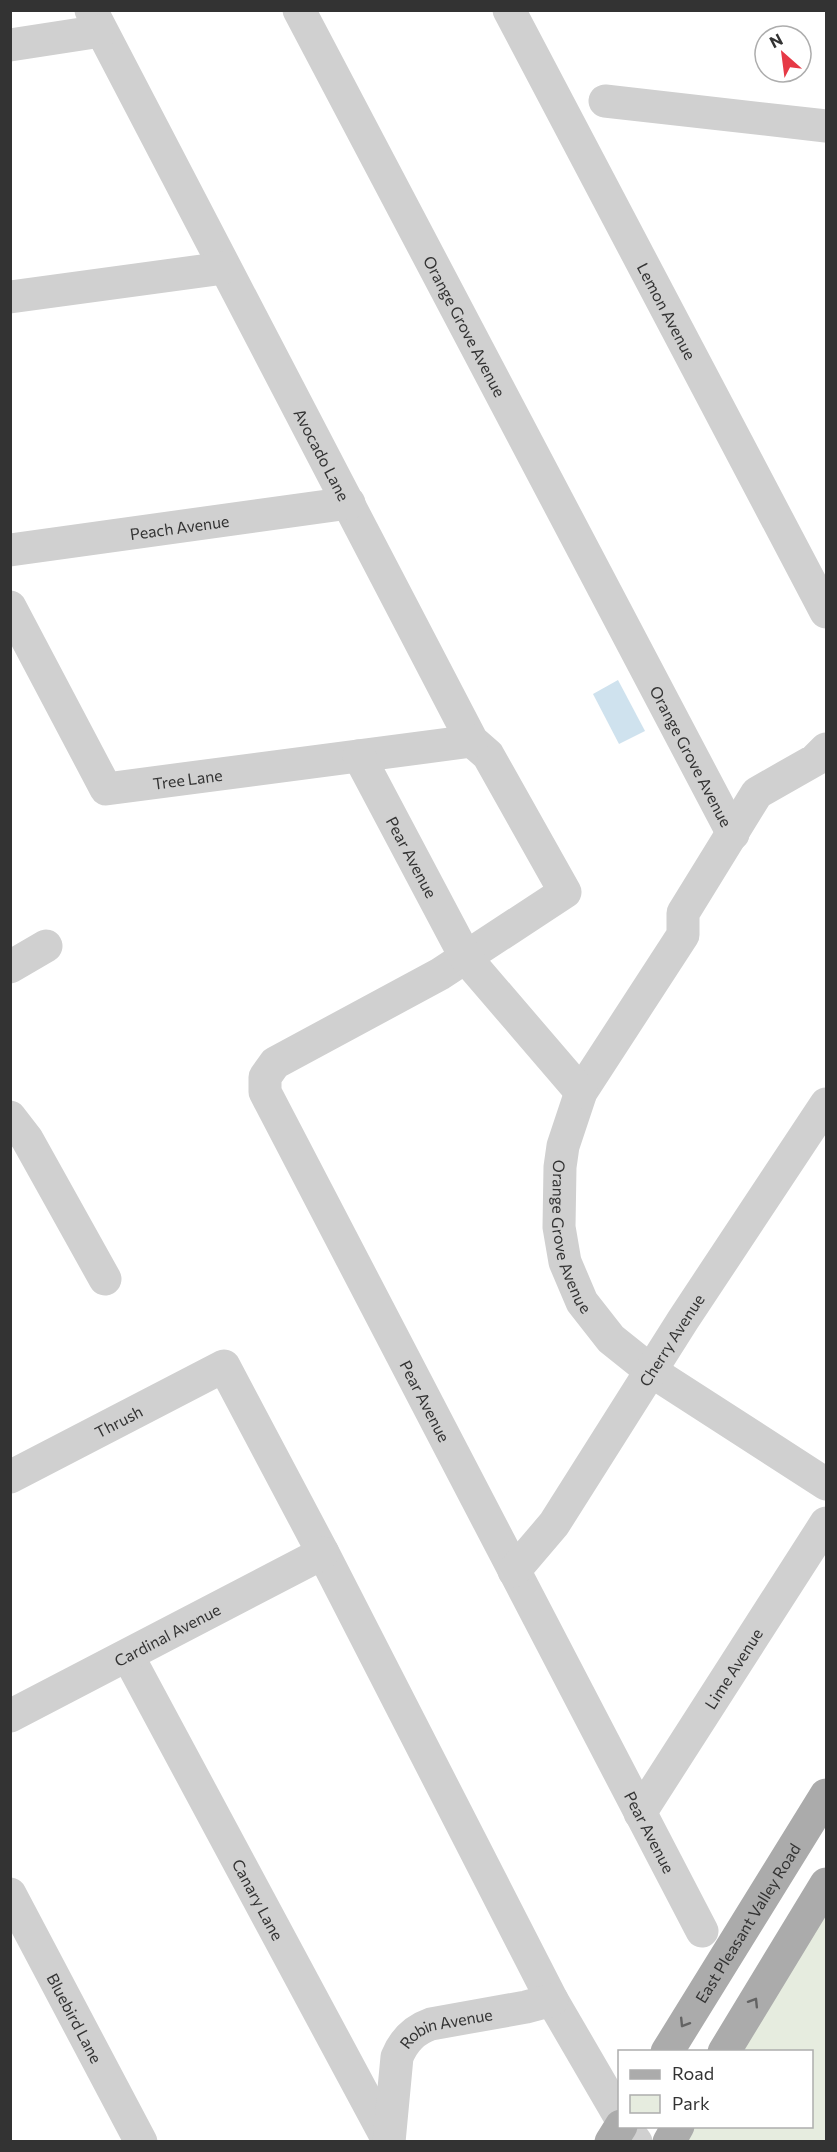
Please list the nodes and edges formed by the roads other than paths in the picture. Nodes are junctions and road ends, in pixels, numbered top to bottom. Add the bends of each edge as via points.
1 (298, 10) edge
2 (509, 10) edge
3 (96, 21) edge
4 (10, 45) edge
5 (605, 101) dead end
6 (826, 126) edge
7 (224, 268) junction
8 (10, 297) edge
9 (349, 503) junction
10 (10, 550) edge
11 (10, 607) edge
12 (826, 612) edge
13 (472, 741) junction
14 (826, 749) edge
15 (359, 756) junction
16 (733, 834) junction
17 (46, 946) dead end
18 (466, 958) junction
19 (10, 967) edge
20 (581, 1092) junction
21 (826, 1104) edge
22 (16, 1137) edge
23 (105, 1279) dead end
24 (651, 1371) junction
25 (10, 1477) edge
26 (826, 1484) edge
27 (826, 1523) edge
28 (323, 1553) junction
29 (514, 1571) junction
30 (128, 1656) junction
31 (10, 1716) edge
32 (826, 1796) edge
33 (640, 1813) junction
34 (826, 1884) edge
35 (10, 1894) edge
36 (702, 1931) dead end
37 (552, 2000) junction
38 (668, 2050) edge
39 (725, 2050) edge
40 (618, 2114) edge
41 (620, 2128) edge
42 (627, 2128) edge
43 (677, 2128) edge
44 (141, 2142) edge
45 (389, 2142) edge
46 (611, 2142) edge
47 (636, 2142) edge
48 (669, 2142) edge

1 - 16 street, Orange Grove Avenue
2 - 12 street, Lemon Avenue
3 - 4 street
3 - 7 street, Avocado Lane
5 - 6 street
7 - 8 street
7 - 9 street, Avocado Lane
9 - 10 street, Peach Avenue
9 - 13 street, Avocado Lane
11 - 15 street, Tree Lane via 106,789
13 - 15 street, Tree Lane
13 - 18 street, Avocado Lane via 489,755 565,892
14 - 16 street via 815,760 758,793
15 - 18 street, Pear Avenue
16 - 20 street, Orange Grove Avenue via 683,913 683,935
17 - 19 street
18 - 20 street, Pear Avenue
18 - 29 street, Pear Avenue via 275,1063 265,1077 265,1092
20 - 24 street, Orange Grove Avenue via 560,1167 559,1227 565,1262 582,1302 603,1331
21 - 24 street, Cherry Avenue
22 - 23 street
24 - 26 street, Orange Grove Avenue
24 - 29 street, Cherry Avenue via 554,1524
25 - 28 street, Thrush via 224,1366
27 - 33 street, Lime Avenue
28 - 30 street, Cardinal Avenue
28 - 37 street
29 - 33 street, Pear Avenue
30 - 31 street, Cardinal Avenue
30 - 45 street, Canary Lane
32 -> 38 main road, East Pleasant Valley Road
33 - 36 street, Pear Avenue
39 -> 34 main road
35 - 44 street, Bluebird Lane
37 - 40 street
37 - 45 street, Robin Avenue via 417,2029 402,2044 397,2057
41 - 46 main road
42 - 47 street
43 - 48 main road

